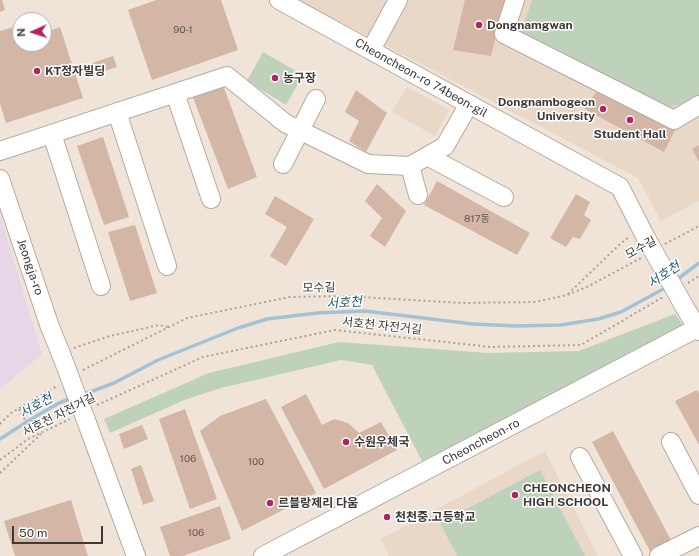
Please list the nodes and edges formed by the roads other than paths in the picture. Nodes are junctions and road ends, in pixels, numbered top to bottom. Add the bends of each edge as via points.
1 (280, 0) edge
2 (398, 0) edge
3 (515, 0) edge
4 (371, 50) junction
5 (176, 93) junction
6 (316, 98) dead end
7 (469, 104) junction
8 (699, 105) edge
9 (117, 112) junction
10 (300, 130) junction
11 (52, 134) junction
12 (0, 151) edge
13 (427, 156) junction
14 (283, 164) dead end
15 (410, 166) junction
16 (0, 178) edge
17 (418, 195) dead end
18 (504, 197) dead end
19 (211, 199) dead end
20 (166, 266) dead end
21 (101, 286) dead end
22 (698, 329) edge
23 (671, 442) dead end
24 (580, 457) dead end
25 (699, 495) edge
26 (699, 536) edge
27 (136, 556) edge
28 (263, 556) edge
29 (633, 556) edge
30 (659, 556) edge

1 - 4 street, Cheoncheon-ro 74beon-gil
2 - 4 street
3 - 8 street via 504,34 674,120
4 - 7 street, Cheoncheon-ro 74beon-gil
5 - 9 street
5 - 10 street via 227,76 285,123
5 - 19 street
6 - 10 street
7 - 13 street via 445,146
7 - 22 street, Cheoncheon-ro 74beon-gil, bridge via 620,187
9 - 11 street
9 - 20 street
10 - 14 street
10 - 15 street via 368,164
11 - 12 street
11 - 21 street
13 - 15 street
13 - 18 street
15 - 17 street
16 - 27 street, Jeongja-ro, bridge via 60,352
22 - 28 street, Cheoncheon-ro
23 - 25 street
24 - 29 street
26 - 30 street

